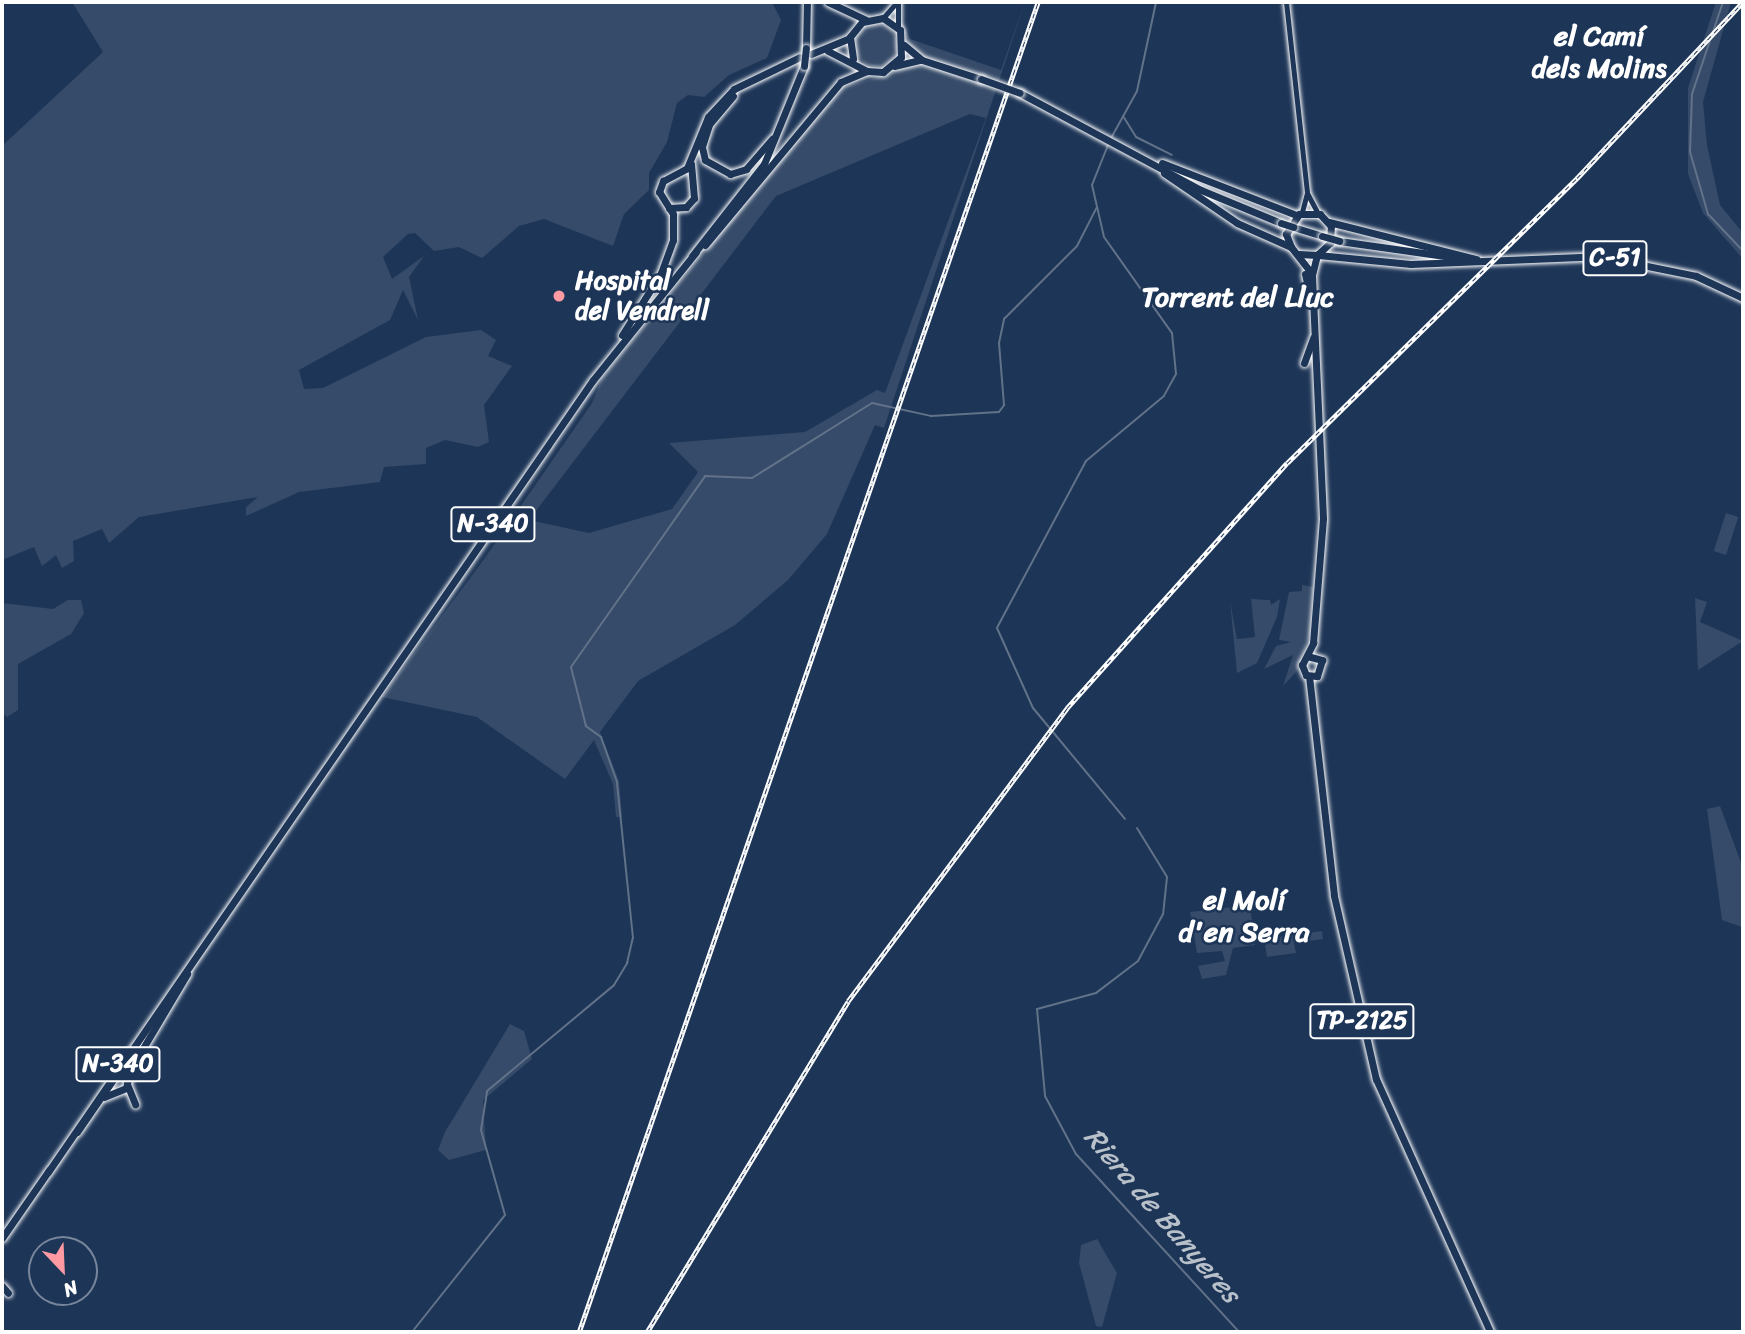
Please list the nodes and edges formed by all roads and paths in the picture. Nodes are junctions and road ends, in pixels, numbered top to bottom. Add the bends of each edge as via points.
1 (807, 2) edge
2 (828, 2) edge
3 (898, 2) edge
4 (1286, 2) edge
5 (883, 18) junction
6 (866, 20) junction
7 (898, 28) junction
8 (850, 37) junction
9 (904, 45) junction
10 (808, 51) junction
11 (828, 51) junction
12 (800, 57) dead end
13 (853, 59) junction
14 (922, 60) junction
15 (894, 66) junction
16 (867, 71) junction
17 (749, 80) junction
18 (740, 88) junction
19 (786, 122) junction
20 (1135, 152) junction
21 (678, 174) junction
22 (691, 181) junction
23 (1307, 193) junction
24 (668, 207) junction
25 (1317, 212) junction
26 (1299, 214) junction
27 (1329, 222) junction
28 (1291, 247) junction
29 (1299, 254) junction
30 (1318, 255) junction
31 (692, 256) junction
32 (1480, 260) junction
33 (1308, 275) junction
34 (1743, 298) edge
35 (1315, 320) junction
36 (615, 352) junction
37 (1304, 363) dead end
38 (1313, 643) junction
39 (1307, 656) junction
40 (1320, 658) junction
41 (1313, 676) junction
42 (194, 960) junction
43 (187, 973) junction
44 (140, 1032) junction
45 (114, 1079) junction
46 (123, 1086) junction
47 (91, 1112) junction
48 (81, 1117) junction
49 (48, 1172) junction
50 (2, 1238) edge
51 (2, 1286) edge
52 (2, 1292) edge
53 (1490, 1332) edge

1 - 10 main road, N-340
2 - 6 main road
3 - 5 street
3 - 7 street
4 - 23 street
5 - 6 main road
5 - 7 main road
6 - 8 main road
7 - 9 main road
8 - 11 main road
8 - 13 main road
9 - 14 main road, C-51
9 - 15 main road
10 - 11 main road
10 - 19 main road, N-340, bridge
11 - 13 main road
12 - 17 main road
13 - 16 main road
14 - 15 main road, C-51
14 - 20 main road, C-51, bridge via 1020,93
15 - 16 main road
16 - 31 main road via 841,82 803,134
17 - 18 main road
17 - 21 main road via 708,117
18 - 19 main road via 709,125 702,147 715,169 746,169
18 - 22 main road via 699,139
19 - 31 main road, N-340 via 764,164
20 - 26 main road, C-51
20 - 28 main road via 1200,201
20 - 32 main road, C-51, bridge via 1293,228 1339,241
21 - 22 main road
21 - 24 main road via 660,186
22 - 24 main road via 691,203
23 - 25 street
23 - 26 street
24 - 36 main road via 675,230 662,272
25 - 26 main road
25 - 27 main road
26 - 28 main road via 1288,227
27 - 30 main road via 1332,239
27 - 32 main road
28 - 29 main road
29 - 30 main road
29 - 33 main road
30 - 32 main road via 1411,264
30 - 33 main road
31 - 36 main road, N-340
32 - 34 main road, C-51 via 1634,260 1696,276
33 - 35 main road
35 - 37 main road
35 - 38 main road via 1324,490
36 - 42 main road, N-340
38 - 39 main road
38 - 40 main road
39 - 40 main road
39 - 41 main road, TP-2125 via 1302,665
40 - 41 main road via 1324,668
41 - 53 main road, TP-2125 via 1334,897 1376,1079
42 - 43 main road, N-340
42 - 44 main road, N-340
43 - 45 main road, N-340
43 - 46 main road
44 - 45 main road
44 - 48 main road, N-340
45 - 46 main road
45 - 47 main road, N-340
45 - 48 main road
46 - 47 main road
47 - 49 main road, N-340
48 - 49 main road, N-340
49 - 50 main road, N-340
51 - 52 main road via 8,1293

